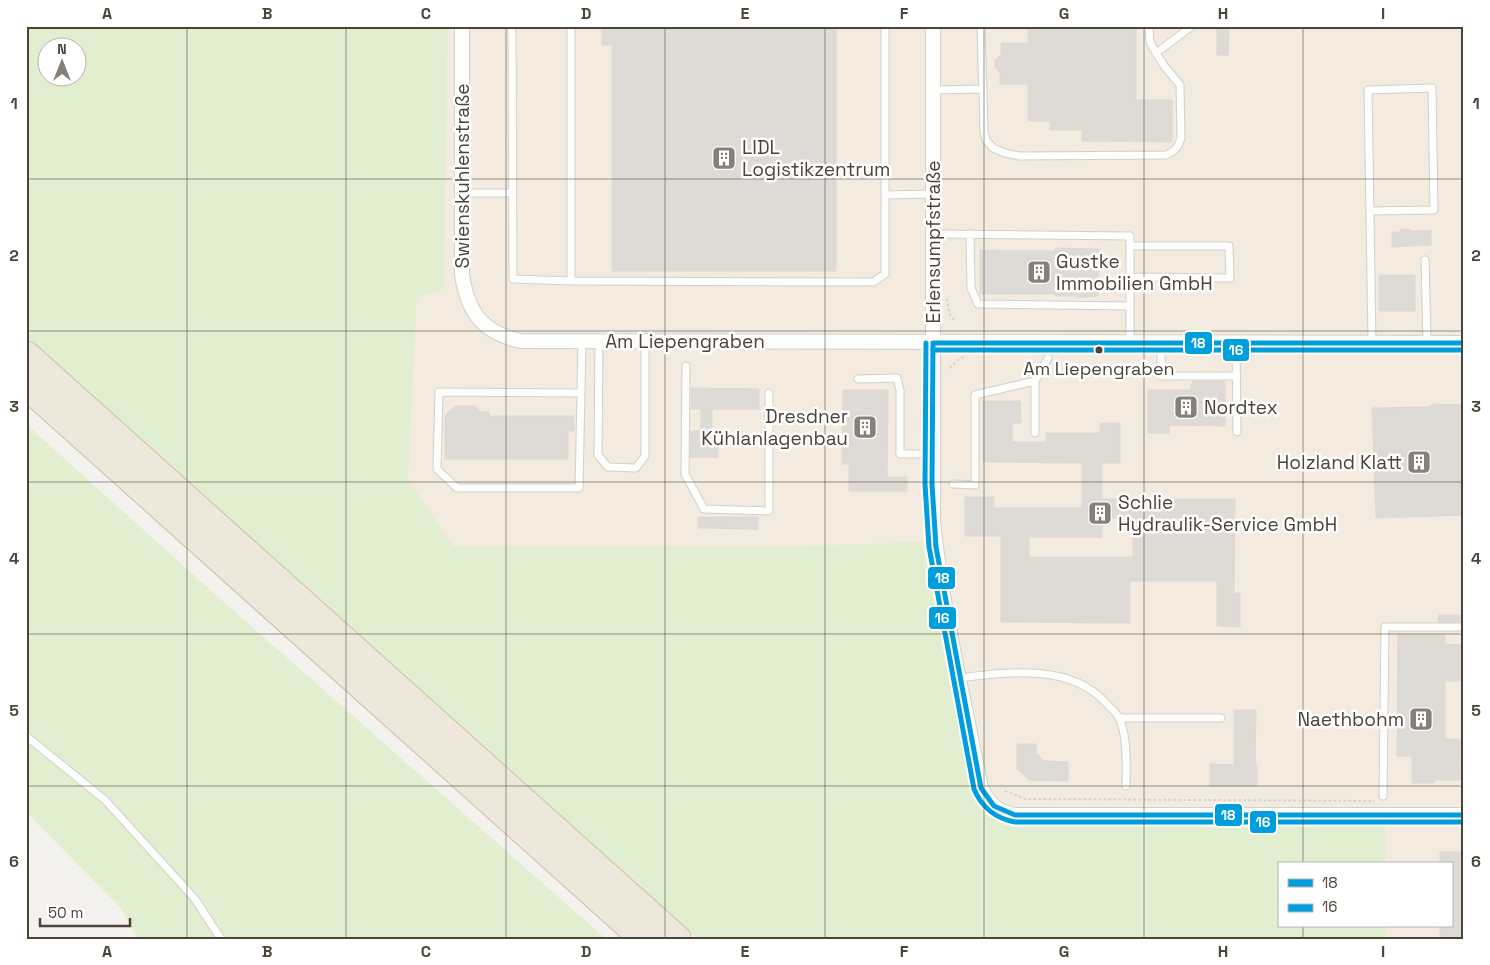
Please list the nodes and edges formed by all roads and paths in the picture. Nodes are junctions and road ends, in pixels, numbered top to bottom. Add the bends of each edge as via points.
1 (462, 26) edge
2 (512, 26) edge
3 (571, 26) edge
4 (885, 26) edge
5 (933, 26) edge
6 (981, 26) edge
7 (1149, 26) edge
8 (1192, 26) edge
9 (1156, 53) junction
10 (983, 89) junction
11 (933, 90) junction
12 (462, 193) junction
13 (512, 193) junction
14 (932, 194) junction
15 (885, 195) junction
16 (1370, 211) junction
17 (933, 234) junction
18 (970, 234) junction
19 (1130, 246) junction
20 (1425, 260) dead end
21 (1130, 277) junction
22 (571, 281) junction
23 (1130, 306) junction
24 (482, 322) joint
25 (582, 341) junction
26 (599, 341) junction
27 (645, 341) junction
28 (933, 343) junction
29 (1130, 343) junction
30 (1161, 343) junction
31 (1236, 343) junction
32 (1372, 343) junction
33 (1427, 343) junction
34 (1464, 343) edge
35 (26, 354) edge
36 (964, 357) dead end
37 (1048, 358) dead end
38 (686, 366) dead end
39 (950, 368) dead end
40 (1236, 376) junction
41 (858, 379) dead end
42 (1035, 381) junction
43 (26, 386) edge
44 (581, 392) junction
45 (769, 393) dead end
46 (1236, 432) dead end
47 (1035, 433) dead end
48 (918, 454) dead end
49 (953, 484) dead end
50 (1464, 626) edge
51 (960, 678) junction
52 (1119, 718) junction
53 (1221, 718) dead end
54 (26, 736) edge
55 (1126, 786) dead end
56 (1005, 791) dead end
57 (1382, 799) joint
58 (1464, 815) edge
59 (221, 939) edge
60 (643, 939) edge
61 (678, 939) edge

1 - 12 street, Swienskuhlenstraße
2 - 13 lane
3 - 22 lane
4 - 15 lane
5 - 11 street, Erlensumpfstraße
6 - 10 lane
7 - 9 lane via 1150,42
8 - 9 lane
9 - 10 lane via 1177,80 1181,91 1181,138 1174,151 1166,155 1036,156 1005,153 993,148 986,140
10 - 11 lane
11 - 14 street, Erlensumpfstraße
12 - 13 lane
12 - 24 street, Swienskuhlenstraße via 462,275 471,306
13 - 22 lane via 512,279
14 - 15 lane
14 - 17 street, Erlensumpfstraße
15 - 22 lane via 885,274 873,282
16 - 16 lane via 1368,90 1432,88 1434,210
16 - 32 lane
17 - 18 lane
17 - 28 street, Erlensumpfstraße
18 - 19 lane via 1130,236
18 - 23 lane via 971,288 978,304
19 - 21 lane
19 - 21 lane via 1229,246 1230,278
20 - 33 lane
21 - 23 lane
23 - 29 lane
24 - 25 street, Am Liepengraben via 505,338
25 - 26 street, Am Liepengraben
25 - 44 lane
26 - 27 street, Am Liepengraben
26 - 27 lane via 598,455 608,467 636,468 645,456
27 - 28 street, Am Liepengraben
28 - 29 street, Am Liepengraben
28 - 51 street, Erlensumpfstraße via 933,521
29 - 30 street, Am Liepengraben
30 - 31 street, Am Liepengraben
30 - 40 lane via 1161,376
31 - 32 street, Am Liepengraben
31 - 40 lane
32 - 33 street, Am Liepengraben
33 - 34 street, Am Liepengraben
35 - 61 highway
36 - 39 path
37 - 42 lane
38 - 45 lane via 685,474 704,509 769,511
40 - 46 lane
41 - 48 lane via 897,378 900,390 900,454
42 - 47 lane
42 - 49 lane via 975,395 975,485
43 - 60 highway
44 - 44 lane via 579,488 457,488 437,469 439,392
50 - 57 lane via 1385,627
51 - 52 lane via 1041,672 1069,679 1099,695
51 - 58 street, Erlensumpfstraße via 981,788 995,808 1015,814
52 - 53 lane
52 - 55 lane via 1126,749
54 - 59 lane via 105,800 195,899
56 - 57 path via 1026,799

